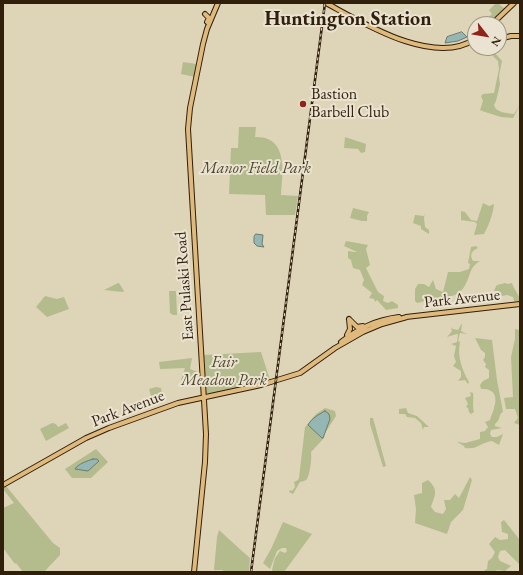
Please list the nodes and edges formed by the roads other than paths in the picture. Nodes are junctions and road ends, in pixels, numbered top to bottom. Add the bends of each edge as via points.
1 (218, 3) edge
2 (326, 3) edge
3 (514, 3) edge
4 (206, 14) dead end
5 (500, 16) edge
6 (207, 29) junction
7 (520, 36) edge
8 (507, 37) edge
9 (467, 44) edge
10 (520, 304) edge
11 (408, 317) junction
12 (386, 319) junction
13 (369, 324) junction
14 (382, 324) junction
15 (355, 331) junction
16 (362, 332) junction
17 (345, 338) junction
18 (336, 347) junction
19 (204, 397) junction
20 (3, 485) edge
21 (194, 572) edge

1 - 6 main road, East Pulaski Road
2 - 9 main road via 382,33 426,46 442,49
3 - 5 main road
4 - 6 main road via 209,18
6 - 19 main road, East Pulaski Road via 188,129
7 - 8 main road
10 - 11 main road, Park Avenue
11 - 12 main road, Park Avenue
11 - 14 main road, Park Avenue
12 - 13 main road, Park Avenue
12 - 14 main road via 388,321
13 - 15 main road, Park Avenue
13 - 17 main road via 358,327 349,319 350,331
14 - 16 main road, Park Avenue
15 - 16 main road
15 - 17 main road, Park Avenue
15 - 18 main road
16 - 18 main road, Park Avenue
17 - 18 main road, Park Avenue
18 - 19 main road, Park Avenue via 300,373 261,385
19 - 20 main road, Park Avenue via 168,406 101,431
19 - 21 main road, East Pulaski Road via 205,462

